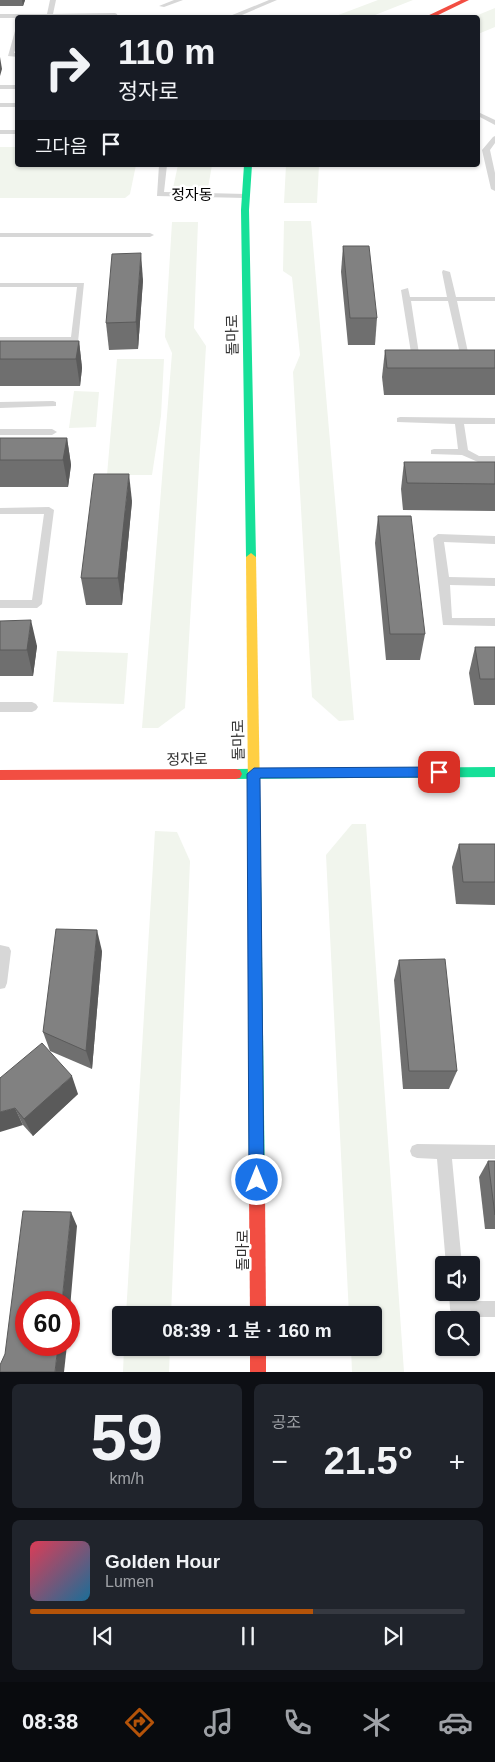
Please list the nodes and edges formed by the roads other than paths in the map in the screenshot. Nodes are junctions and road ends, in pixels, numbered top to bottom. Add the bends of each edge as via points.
1 (53, 0) edge
2 (180, 0) edge
3 (274, 0) edge
4 (466, 0) edge
5 (162, 6) dead end
6 (49, 15) edge
7 (236, 15) edge
8 (433, 15) edge
9 (0, 16) edge
10 (15, 17) edge
11 (0, 55) edge
12 (14, 55) edge
13 (15, 87) edge
14 (0, 88) edge
15 (0, 105) edge
16 (15, 105) edge
17 (480, 115) edge
18 (495, 123) edge
19 (0, 132) edge
20 (15, 132) edge
21 (495, 138) edge
22 (480, 152) edge
23 (486, 152) junction
24 (163, 167) edge
25 (248, 167) edge
26 (495, 189) edge
27 (246, 196) junction
28 (0, 235) edge
29 (150, 235) dead end
30 (446, 272) dead end
31 (0, 285) edge
32 (453, 299) junction
33 (495, 299) edge
34 (0, 340) edge
35 (435, 357) edge
36 (445, 357) edge
37 (54, 404) dead end
38 (0, 405) edge
39 (400, 420) dead end
40 (459, 421) junction
41 (495, 421) edge
42 (0, 432) edge
43 (52, 432) dead end
44 (434, 452) dead end
45 (463, 452) junction
46 (495, 459) edge
47 (0, 511) edge
48 (495, 540) edge
49 (444, 581) junction
50 (495, 582) edge
51 (0, 604) edge
52 (495, 622) edge
53 (0, 707) edge
54 (32, 707) dead end
55 (495, 772) edge
56 (254, 774) junction
57 (0, 775) edge
58 (0, 951) edge
59 (0, 983) edge
60 (417, 1150) dead end
61 (444, 1151) junction
62 (495, 1152) edge
63 (453, 1256) edge
64 (458, 1301) edge
65 (258, 1306) edge
66 (495, 1309) edge
67 (258, 1356) edge
68 (258, 1372) edge

1 - 6 lane
2 - 5 lane
3 - 7 lane
4 - 8 main road
9 - 10 lane
11 - 12 lane
13 - 14 lane
15 - 16 lane
17 - 18 lane
19 - 20 lane
21 - 23 lane
22 - 23 lane
23 - 26 lane
24 - 27 lane via 160,194
25 - 27 main road, 돌마로
27 - 56 main road, 돌마로
28 - 29 lane
30 - 32 lane
31 - 34 lane via 81,285 75,340
32 - 33 lane
32 - 35 lane via 406,295 415,357
32 - 36 lane via 465,357
37 - 38 lane
39 - 40 lane
40 - 41 lane
40 - 45 lane
42 - 43 lane
44 - 45 lane
45 - 46 lane via 478,459
47 - 51 lane via 49,510 37,604
48 - 49 lane via 438,538
49 - 50 lane
49 - 52 lane via 447,622
53 - 54 lane
55 - 56 main road, 정자로
56 - 57 main road, 정자로
56 - 65 main road, 돌마로
58 - 59 lane via 4,951
60 - 61 lane
61 - 62 lane
61 - 63 lane
64 - 66 lane via 458,1309
67 - 68 main road

